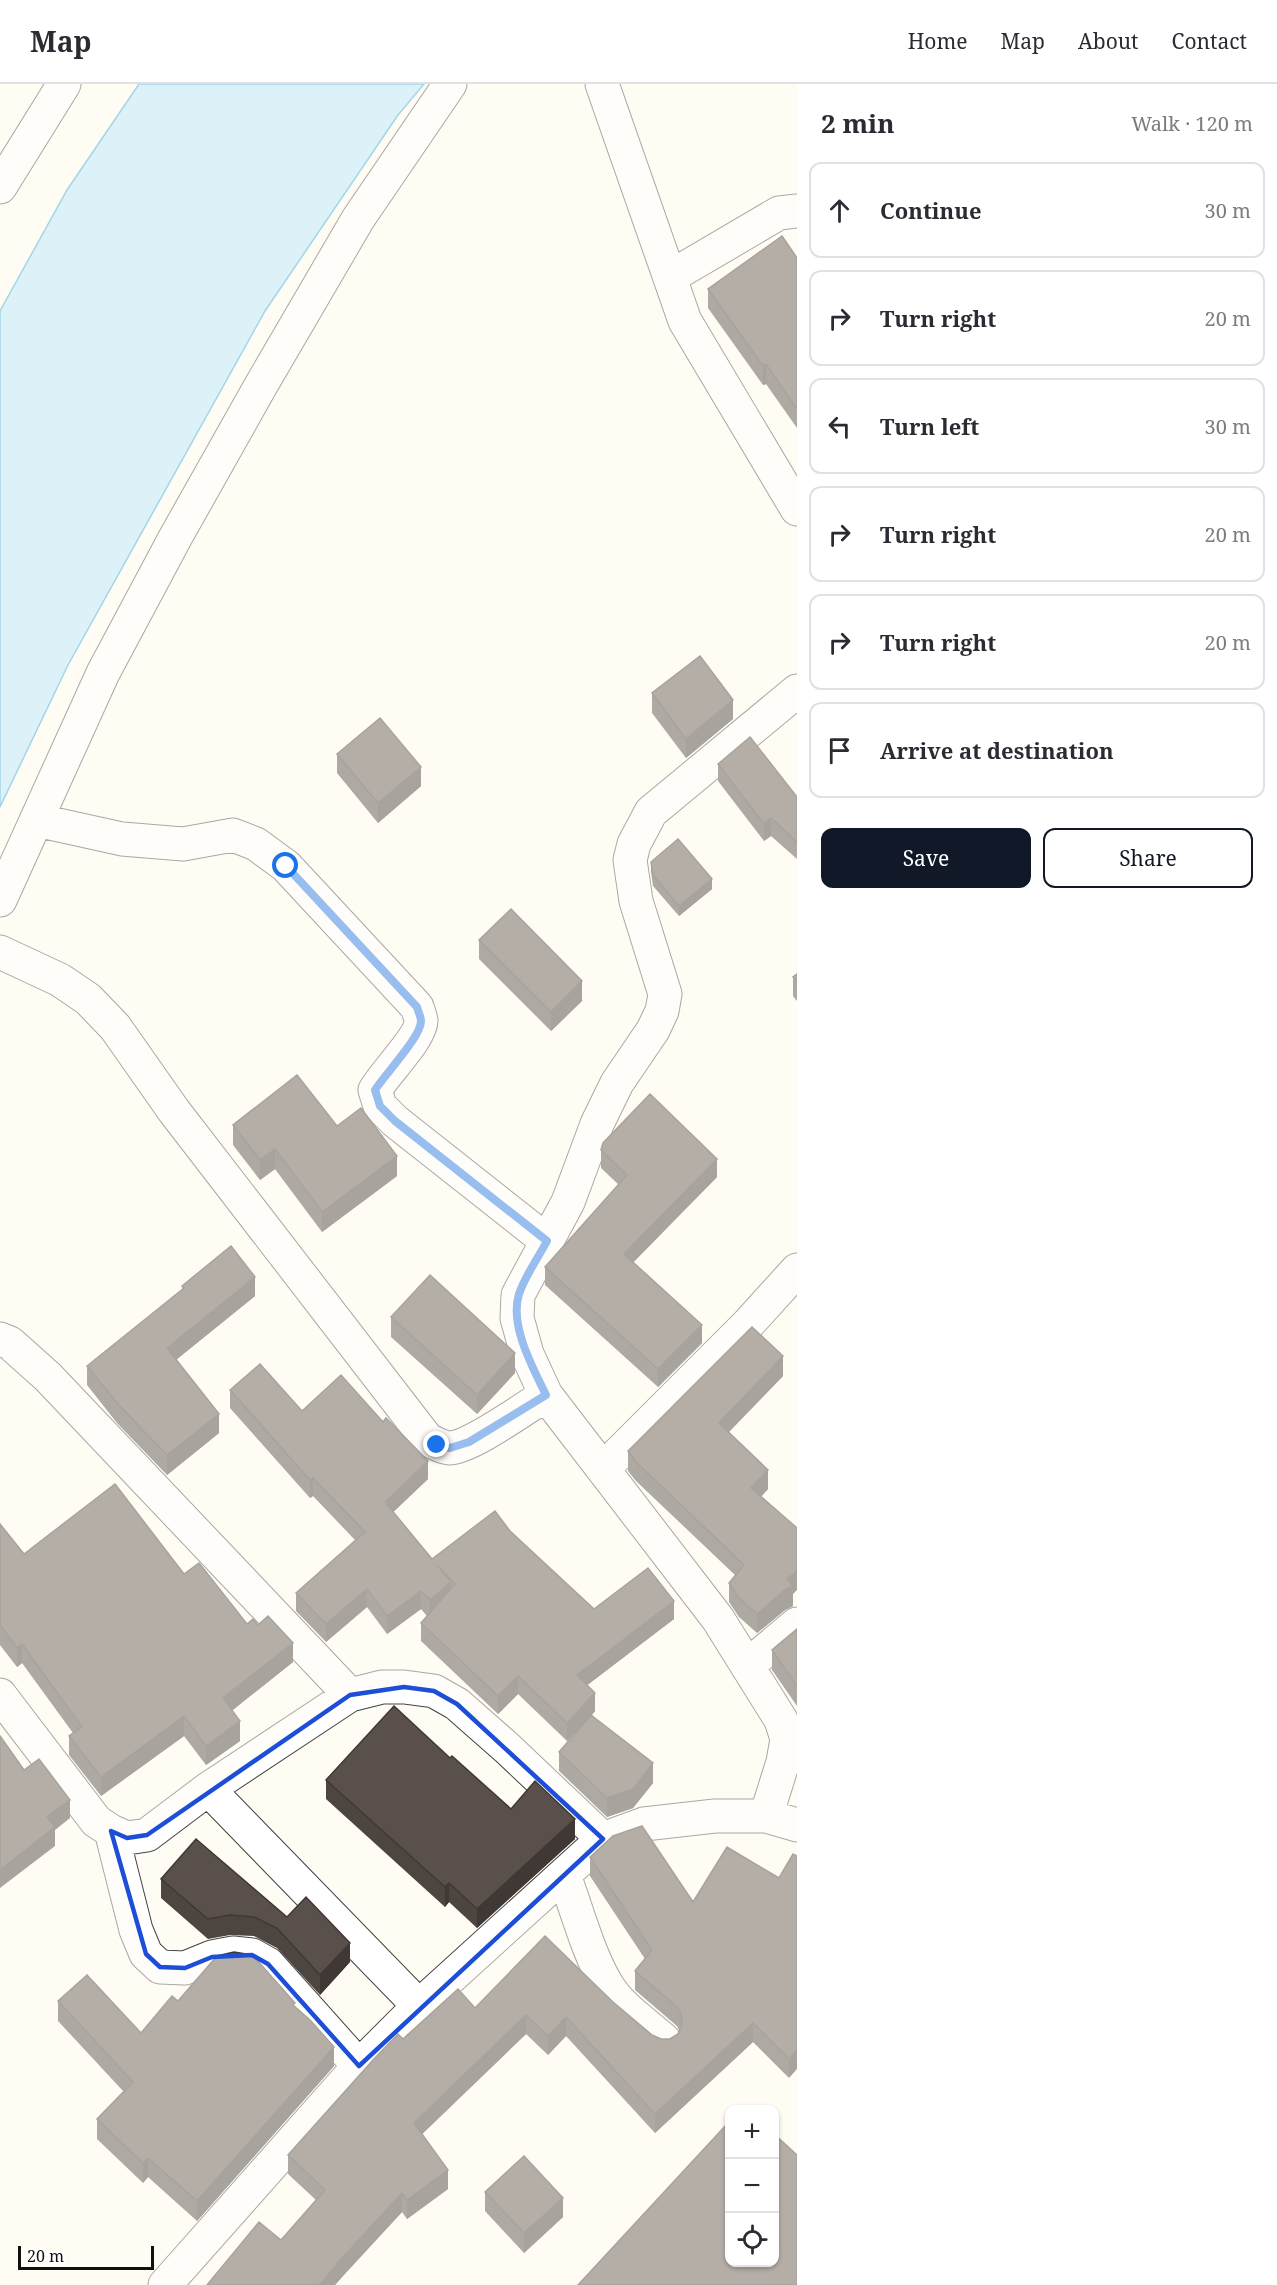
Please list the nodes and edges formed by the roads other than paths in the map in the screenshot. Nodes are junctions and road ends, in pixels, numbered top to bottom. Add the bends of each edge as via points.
1 (64, 84) edge
2 (450, 84) edge
3 (602, 84) edge
4 (0, 187) edge
5 (797, 211) edge
6 (670, 277) junction
7 (797, 509) edge
8 (797, 691) edge
9 (36, 820) junction
10 (0, 900) edge
11 (0, 952) edge
12 (547, 1241) junction
13 (797, 1270) edge
14 (0, 1338) edge
15 (546, 1395) junction
16 (603, 1469) junction
17 (797, 1624) edge
18 (747, 1666) junction
19 (0, 1695) edge
20 (350, 1695) junction
21 (208, 1789) junction
22 (782, 1820) edge
23 (111, 1831) junction
24 (603, 1839) junction
25 (564, 1875) junction
26 (419, 2006) junction
27 (664, 2040) edge
28 (359, 2066) junction
29 (165, 2285) edge

1 - 4 street
2 - 9 street via 358,219 248,407 103,673
3 - 6 street
5 - 6 street via 779,213
6 - 7 street via 685,321
8 - 12 street via 651,812 634,844 630,860 636,901 665,994 662,1011 617,1083 568,1202
9 - 10 street
9 - 12 street via 150,842 183,844 233,835 256,844 286,866 417,1007 422,1021 418,1035 375,1090 380,1106
11 - 15 street via 60,980 88,999 115,1027 174,1111 427,1439 450,1448 469,1442
12 - 15 street via 518,1295 517,1318 526,1354
13 - 16 street
14 - 20 street via 48,1377
15 - 16 street
16 - 18 street via 718,1620
17 - 18 street
18 - 22 street via 781,1720 787,1739
19 - 23 street via 96,1821
20 - 21 street
20 - 24 street via 382,1687 434,1691 507,1748
21 - 23 street via 147,1835 127,1838
21 - 26 street
22 - 24 street via 716,1816 644,1824
23 - 28 street via 136,1930 146,1954 160,1967 177,1968 232,1953 252,1955 267,1964
24 - 25 street
25 - 26 street
25 - 27 street via 607,1986
26 - 28 street
28 - 29 street

